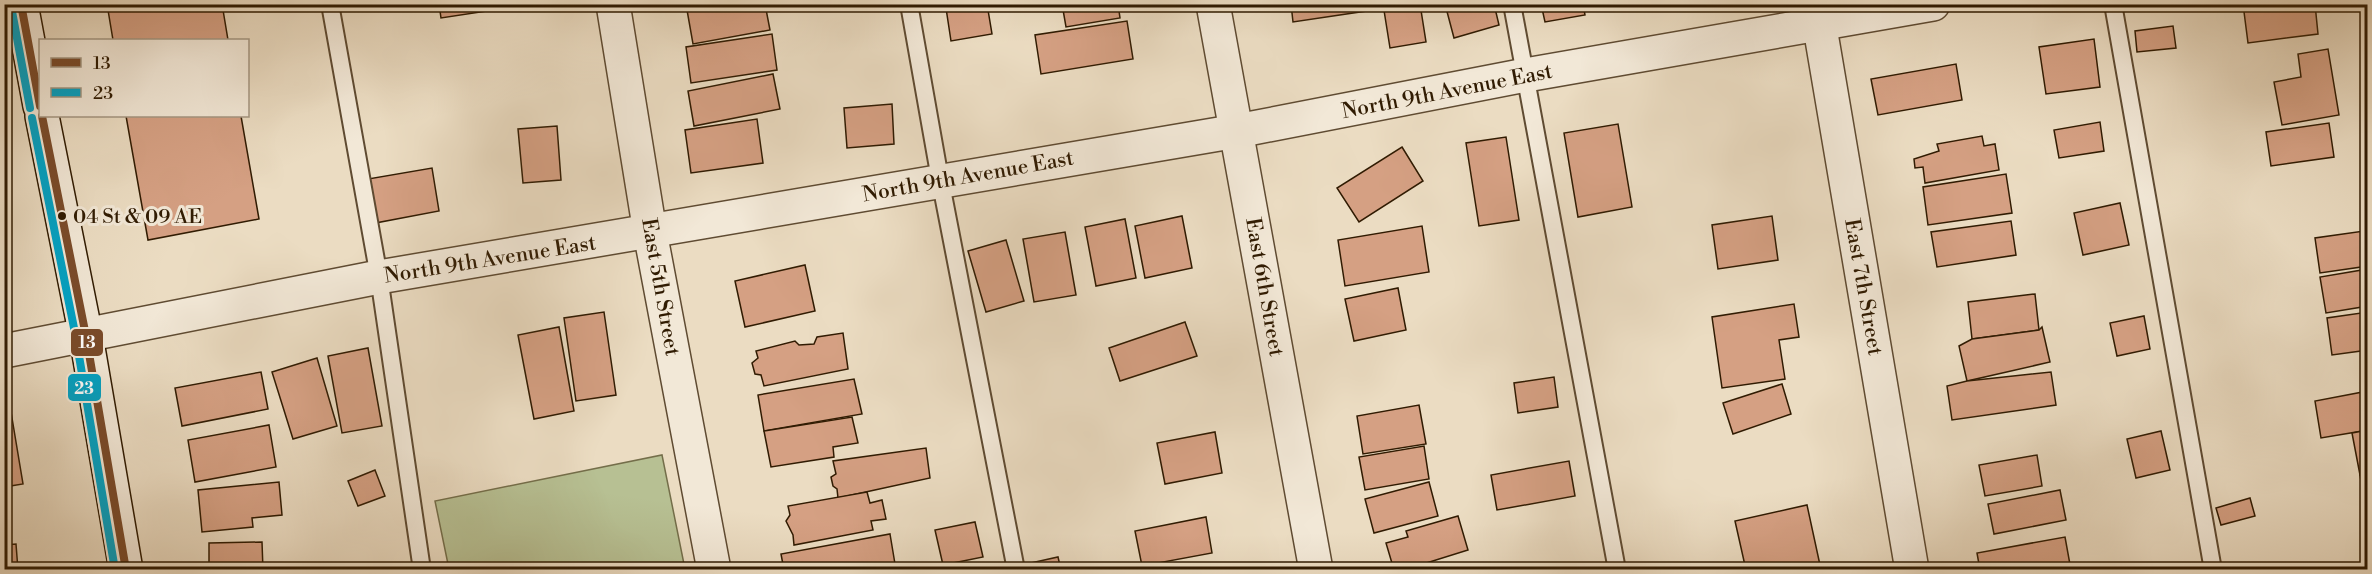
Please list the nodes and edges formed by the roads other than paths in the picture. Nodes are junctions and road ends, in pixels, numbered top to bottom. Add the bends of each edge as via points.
1 (330, 4) edge
2 (613, 4) edge
3 (909, 4) edge
4 (1213, 4) edge
5 (1512, 4) edge
6 (1933, 4) edge
7 (2113, 4) edge
8 (16, 8) edge
9 (1818, 15) edge
10 (1526, 75) junction
11 (39, 102) edge
12 (42, 117) edge
13 (1237, 131) junction
14 (940, 180) junction
15 (651, 232) junction
16 (379, 277) junction
17 (86, 336) junction
18 (4, 351) edge
19 (126, 570) edge
20 (422, 570) edge
21 (714, 570) edge
22 (1016, 570) edge
23 (1316, 570) edge
24 (1617, 570) edge
25 (1911, 570) edge
26 (2213, 570) edge

1 - 16 lane
2 - 15 street, East 5th Street
3 - 14 lane
4 - 13 street, East 6th Street
5 - 10 lane
6 - 9 street, North 9th Avenue East
7 - 26 lane
8 - 11 street
9 - 10 street, North 9th Avenue East
9 - 25 street, East 7th Street
10 - 13 street, North 9th Avenue East
10 - 24 lane
12 - 17 street
13 - 14 street, North 9th Avenue East
13 - 23 street, East 6th Street
14 - 15 street, North 9th Avenue East
14 - 22 lane
15 - 16 street, North 9th Avenue East
15 - 21 street, East 5th Street
16 - 17 street, North 9th Avenue East
16 - 20 lane
17 - 18 street, North 9th Avenue East
17 - 19 street

